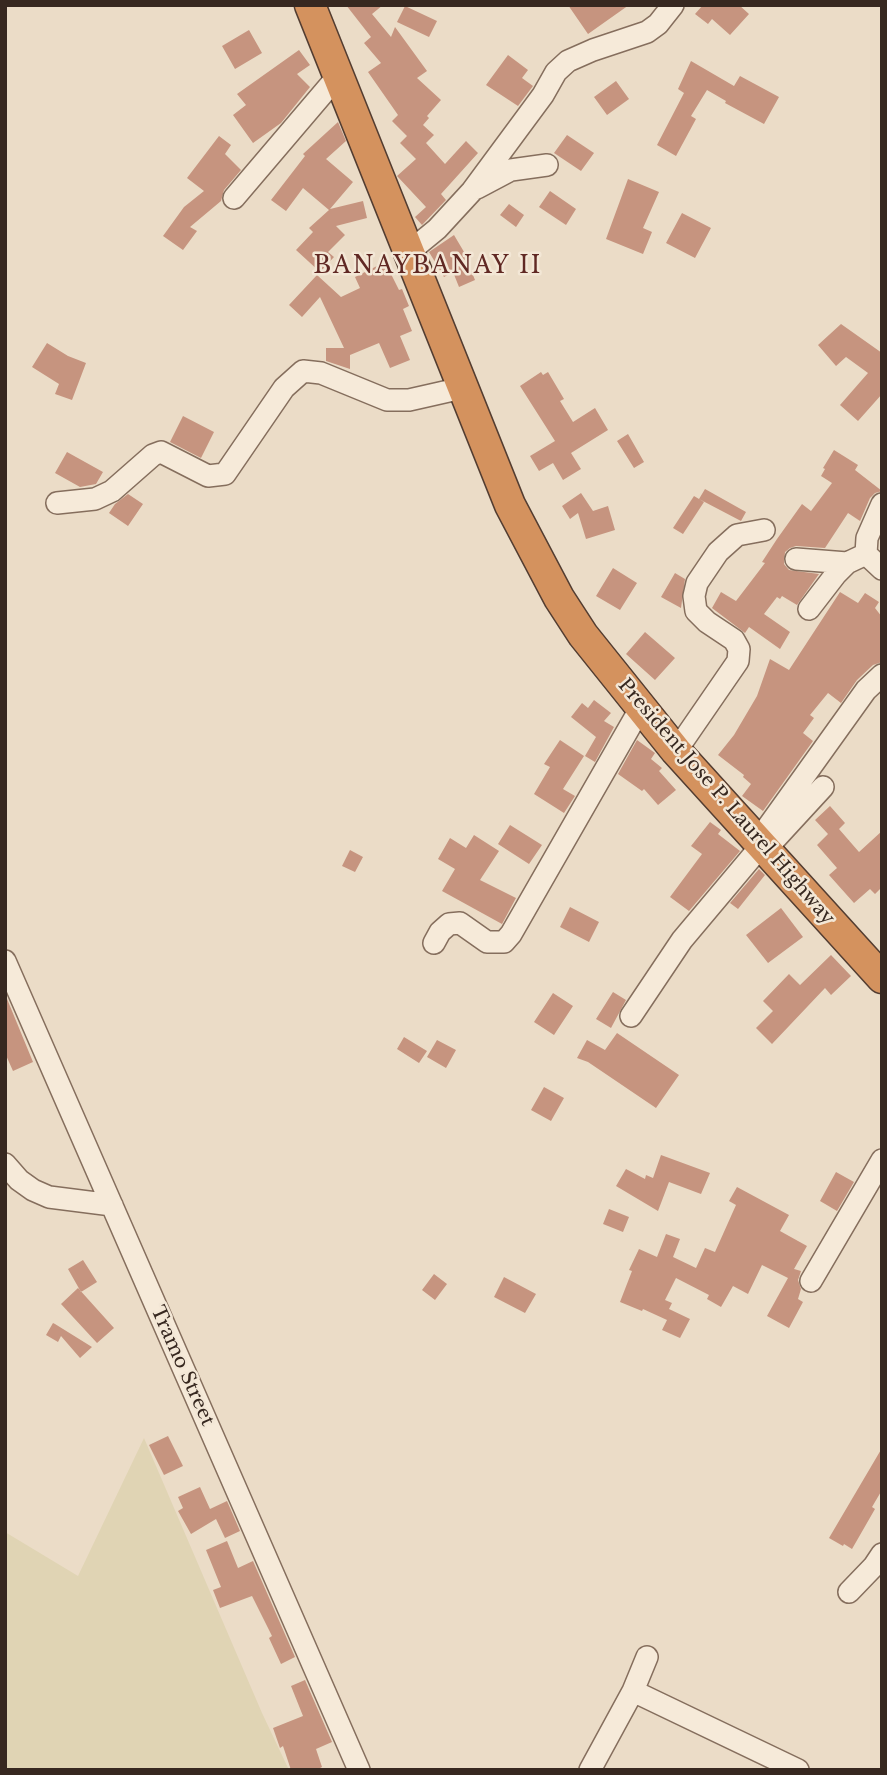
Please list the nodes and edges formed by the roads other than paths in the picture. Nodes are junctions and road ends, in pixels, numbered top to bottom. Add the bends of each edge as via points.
1 (310, 5) edge
2 (673, 5) edge
3 (337, 77) junction
4 (547, 166) dead end
5 (472, 191) junction
6 (234, 198) dead end
7 (409, 252) junction
8 (462, 388) junction
9 (57, 503) dead end
10 (882, 504) edge
11 (764, 530) dead end
12 (857, 558) junction
13 (796, 559) dead end
14 (882, 569) edge
15 (809, 609) dead end
16 (882, 675) edge
17 (640, 709) junction
18 (676, 751) junction
19 (823, 787) dead end
20 (761, 846) junction
21 (434, 943) dead end
22 (5, 961) edge
23 (882, 978) edge
24 (631, 1016) dead end
25 (882, 1160) edge
26 (5, 1164) edge
27 (112, 1205) junction
28 (811, 1281) dead end
29 (882, 1554) edge
30 (849, 1592) dead end
31 (647, 1657) dead end
32 (633, 1691) junction
33 (594, 1768) edge
34 (359, 1770) edge
35 (798, 1770) edge

1 - 3 highway, President Jose P. Laurel Highway
2 - 5 street via 647,32 593,50 556,72
3 - 6 street
3 - 7 highway, President Jose P. Laurel Highway
4 - 5 street via 511,170
5 - 7 street
7 - 8 highway, President Jose P. Laurel Highway
8 - 9 street via 387,400 321,373 303,371 284,388 225,474 208,476 161,452 112,491 95,499
8 - 17 highway, President Jose P. Laurel Highway via 510,505 559,598
10 - 12 street
11 - 18 street via 737,535 718,552 697,583 696,611 734,640 738,661
12 - 13 street
12 - 14 street
12 - 15 street via 836,574
16 - 20 street via 866,690
17 - 18 highway, President Jose P. Laurel Highway
17 - 21 street via 504,942 487,942 460,923 449,924
18 - 20 highway, President Jose P. Laurel Highway
19 - 20 street
20 - 23 highway, President Jose P. Laurel Highway
20 - 24 street via 677,936
22 - 27 street, Tramo Street
25 - 28 street
26 - 27 street via 41,1194
27 - 34 street, Tramo Street
29 - 30 street
31 - 32 street
32 - 33 street
32 - 35 street

